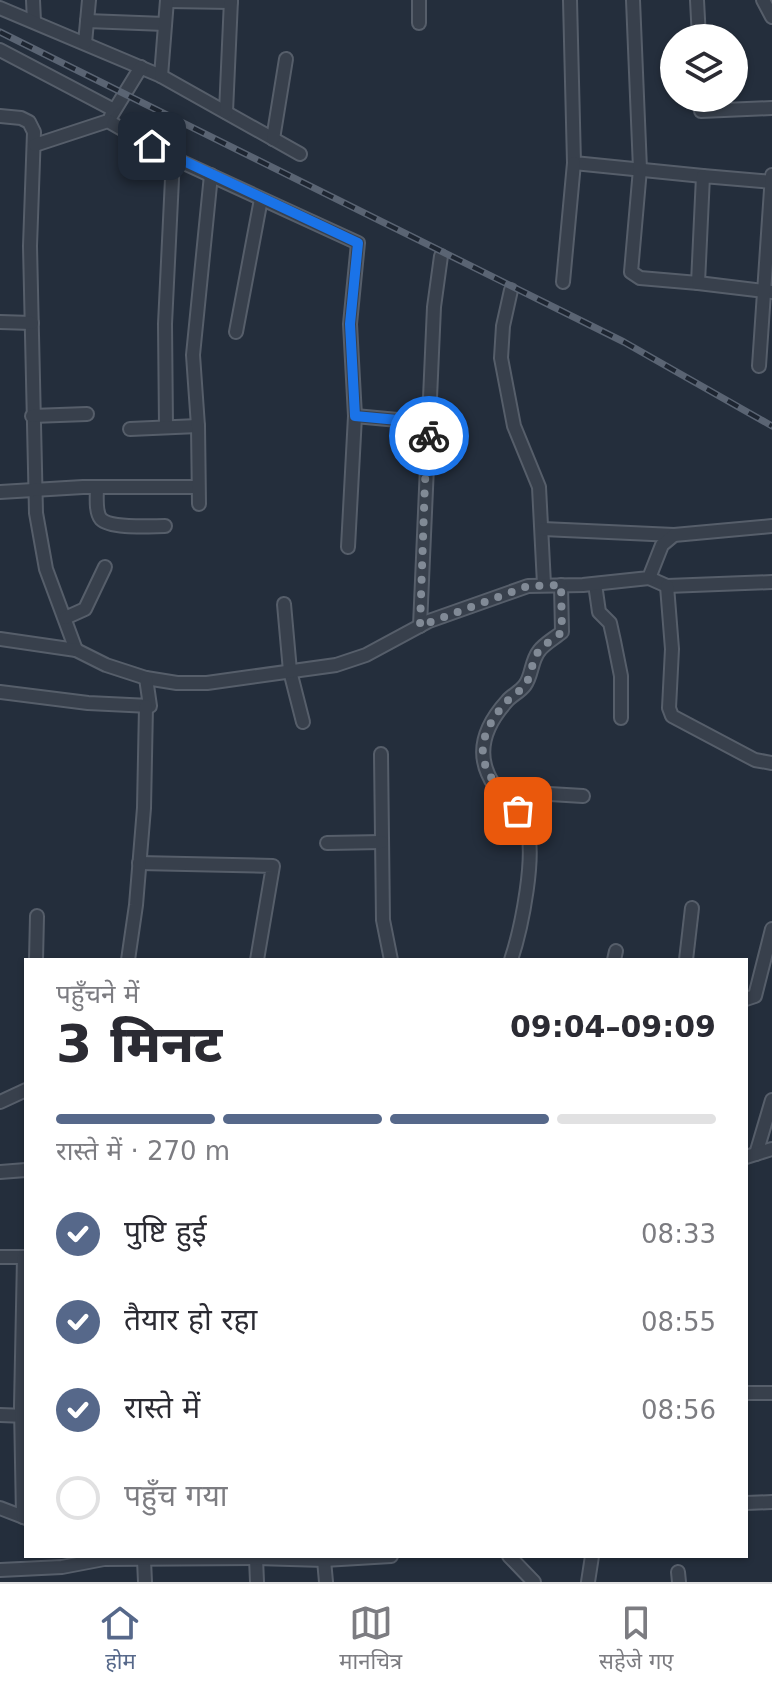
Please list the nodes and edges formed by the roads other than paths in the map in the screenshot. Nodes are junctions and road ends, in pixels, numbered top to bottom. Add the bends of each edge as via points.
1 (33, 0) edge
2 (89, 0) edge
3 (167, 0) edge
4 (419, 0) edge
5 (570, 0) edge
6 (633, 0) edge
7 (697, 0) edge
8 (763, 0) edge
9 (231, 1) edge
10 (0, 8) edge
11 (772, 17) edge
12 (34, 21) junction
13 (87, 21) junction
14 (419, 23) dead end
15 (165, 24) junction
16 (698, 24) edge
17 (85, 43) junction
18 (0, 50) edge
19 (286, 59) dead end
20 (141, 67) junction
21 (161, 76) junction
22 (772, 108) edge
23 (748, 109) edge
24 (226, 112) junction
25 (111, 115) junction
26 (0, 116) edge
27 (273, 139) junction
28 (35, 145) junction
29 (300, 154) dead end
30 (173, 158) junction
31 (574, 163) junction
32 (640, 169) junction
33 (211, 175) junction
34 (772, 175) edge
35 (703, 176) junction
36 (772, 182) edge
37 (261, 199) junction
38 (441, 256) dead end
39 (563, 282) dead end
40 (698, 283) junction
41 (511, 290) dead end
42 (769, 292) edge
43 (0, 322) edge
44 (32, 323) junction
45 (236, 332) dead end
46 (759, 366) dead end
47 (87, 414) dead end
48 (32, 416) junction
49 (355, 416) junction
50 (430, 423) junction
51 (198, 426) junction
52 (166, 427) junction
53 (130, 429) dead end
54 (97, 487) junction
55 (198, 487) junction
56 (35, 489) junction
57 (0, 492) edge
58 (199, 504) dead end
59 (165, 526) dead end
60 (772, 526) edge
61 (543, 529) junction
62 (674, 535) junction
63 (348, 547) dead end
64 (105, 567) dead end
65 (649, 578) junction
66 (772, 582) edge
67 (544, 584) junction
68 (595, 584) junction
69 (561, 585) junction
70 (667, 586) junction
71 (284, 604) dead end
72 (65, 618) junction
73 (420, 626) junction
74 (0, 639) edge
75 (76, 650) junction
76 (290, 671) junction
77 (146, 678) junction
78 (0, 692) edge
79 (146, 706) junction
80 (621, 718) dead end
81 (303, 722) dead end
82 (381, 754) dead end
83 (772, 763) edge
84 (500, 791) junction
85 (583, 796) dead end
86 (382, 842) junction
87 (327, 843) dead end
88 (139, 863) junction
89 (692, 908) dead end
90 (37, 916) dead end
91 (772, 929) edge
92 (36, 958) edge
93 (128, 958) edge
94 (257, 958) edge
95 (391, 958) edge
96 (512, 958) edge
97 (686, 958) edge
98 (748, 998) edge
99 (24, 1091) edge
100 (772, 1100) edge
101 (0, 1102) edge
102 (772, 1149) edge
103 (751, 1155) edge
104 (24, 1170) edge
105 (0, 1172) edge
106 (0, 1257) edge
107 (24, 1257) edge
108 (748, 1393) edge
109 (772, 1393) edge
110 (0, 1415) edge
111 (24, 1416) edge
112 (772, 1502) edge
113 (748, 1503) edge
114 (0, 1508) edge
115 (24, 1518) edge
116 (102, 1558) edge
117 (256, 1558) edge
118 (346, 1558) edge
119 (511, 1558) edge
120 (592, 1558) edge
121 (144, 1560) junction
122 (324, 1560) junction
123 (62, 1567) junction
124 (0, 1570) edge
125 (62, 1582) edge
126 (145, 1582) edge
127 (257, 1582) edge
128 (326, 1582) edge
129 (534, 1582) edge
130 (588, 1582) edge

1 - 12 street
2 - 13 street
3 - 9 street
3 - 15 street
4 - 14 street
5 - 31 street
6 - 32 street
7 - 16 street
8 - 11 street
9 - 24 street
10 - 12 street
12 - 17 street
13 - 15 street
13 - 17 street
15 - 21 street
17 - 20 street
18 - 25 street
19 - 27 street
20 - 21 street
20 - 25 street
21 - 24 street
22 - 23 street
24 - 27 street
25 - 28 street
25 - 30 street
26 - 28 street via 29,122
27 - 29 street
28 - 44 street
30 - 33 street
30 - 52 street via 165,308
31 - 32 street
31 - 39 street
32 - 35 street
32 - 40 street via 631,272 640,278
33 - 37 street
33 - 51 street via 193,355
34 - 36 street
35 - 36 street
35 - 40 street
36 - 42 street
37 - 45 street
37 - 49 street via 358,243 350,324
38 - 50 street
40 - 42 street
41 - 61 street via 501,358 514,426 539,487
42 - 46 street
43 - 44 street
44 - 48 street
47 - 48 street
48 - 56 street
49 - 50 street
49 - 63 street
50 - 73 street
51 - 52 street
51 - 55 street
52 - 53 street
54 - 55 street
54 - 56 street
54 - 59 street via 102,520
55 - 58 street
56 - 57 street
56 - 72 street via 46,569
60 - 62 street
61 - 62 street
61 - 67 street
62 - 65 street via 662,545
64 - 72 street via 85,609
65 - 68 street
65 - 70 street
66 - 70 street
67 - 69 street
67 - 73 street
68 - 69 street
68 - 80 street via 621,676
69 - 84 street via 562,632 538,652 526,684 507,700 485,732 486,771
70 - 83 street via 672,716 755,760
71 - 76 street
72 - 75 street
73 - 76 street via 366,655
74 - 75 street
75 - 77 street
76 - 77 street via 207,683
76 - 81 street
77 - 79 street
78 - 79 street
79 - 88 street
82 - 86 street
84 - 85 street
84 - 96 street via 526,823 530,844 520,932
86 - 87 street
86 - 95 street via 383,920
88 - 93 street
88 - 94 street via 273,866
89 - 97 street
90 - 92 street
91 - 98 street via 755,996
99 - 101 street
100 - 103 street
102 - 103 street
104 - 105 street
106 - 107 street
108 - 109 street
110 - 111 street
112 - 113 street
114 - 115 street
116 - 121 street
116 - 123 street
117 - 121 street
117 - 122 street
117 - 127 street
118 - 122 street
119 - 129 street
120 - 130 street
121 - 126 street
122 - 128 street
123 - 124 street
123 - 125 street

